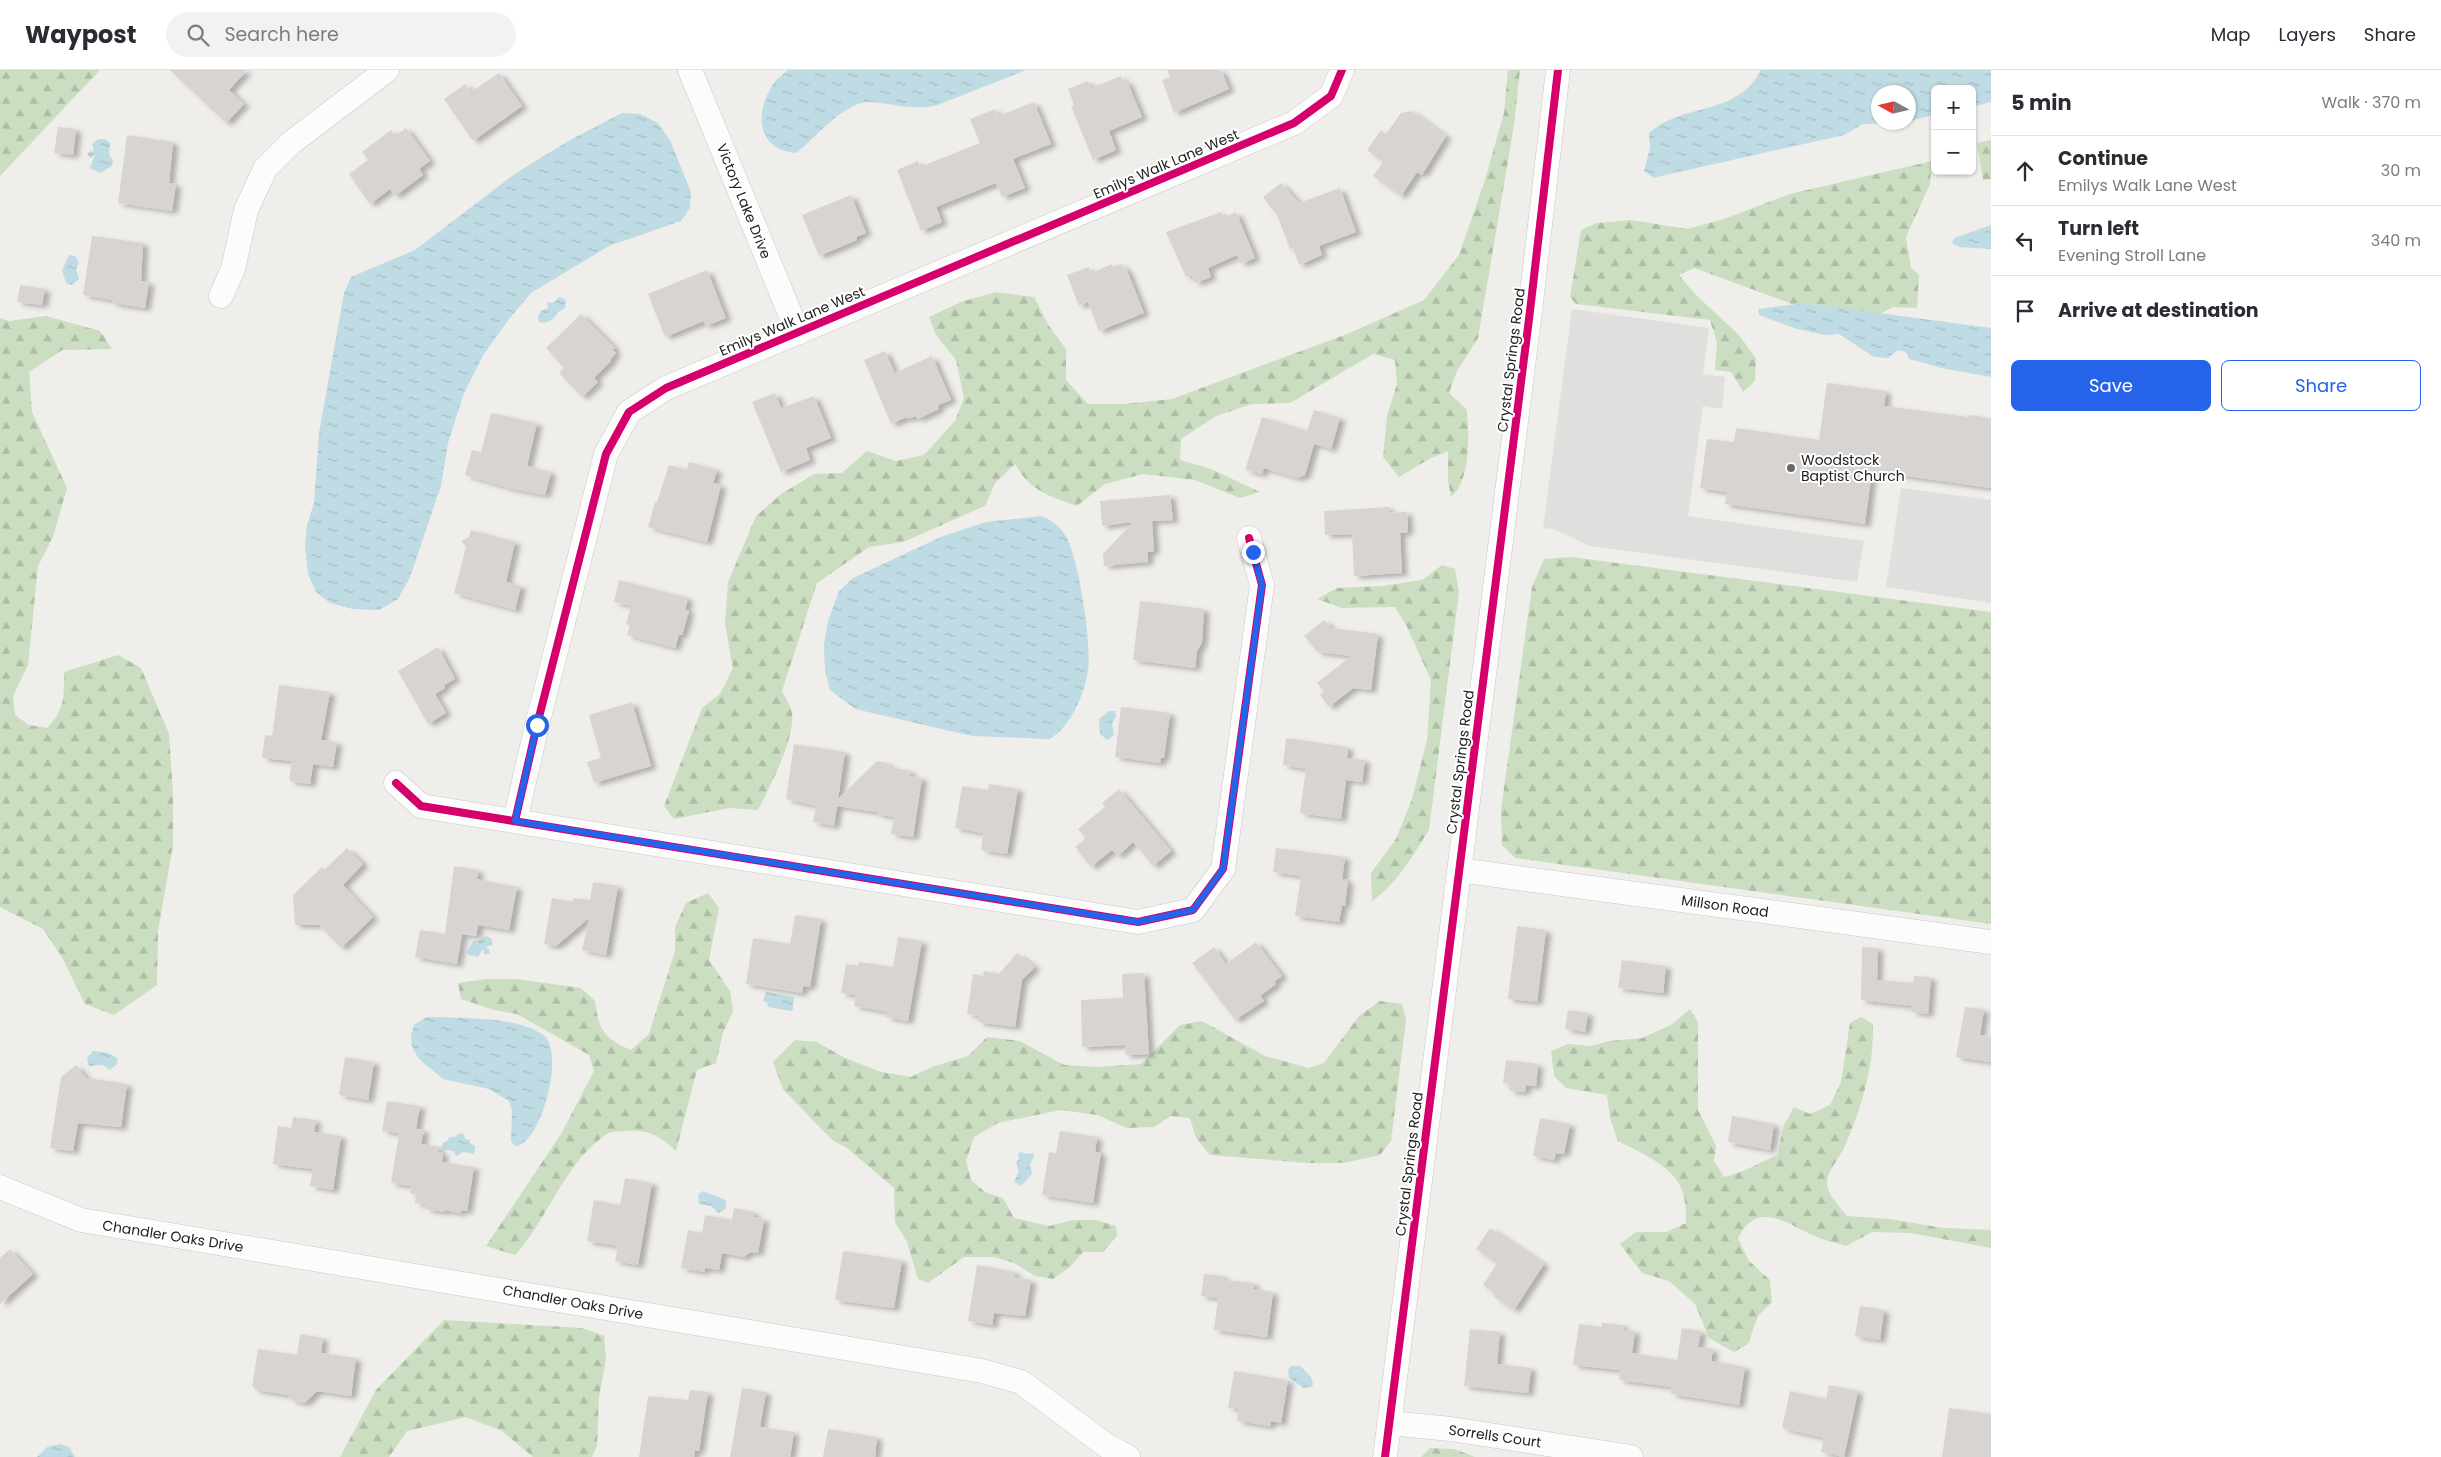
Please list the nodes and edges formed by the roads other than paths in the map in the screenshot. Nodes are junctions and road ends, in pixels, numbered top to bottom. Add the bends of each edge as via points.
1 (387, 70) edge
2 (690, 70) edge
3 (1342, 70) edge
4 (1558, 70) edge
5 (222, 296) dead end
6 (798, 333) junction
7 (1249, 538) dead end
8 (396, 783) dead end
9 (515, 821) junction
10 (1459, 870) junction
11 (1991, 942) edge
12 (0, 1187) edge
13 (1389, 1423) junction
14 (1128, 1457) edge
15 (1385, 1457) edge
16 (1631, 1457) edge

1 - 5 street via 292,142 265,169 246,210 233,269
2 - 6 street, Victory Lake Drive
3 - 6 street, Emilys Walk Lane West via 1331,96 1294,123
4 - 10 street, Crystal Springs Road
6 - 9 street, Emilys Walk Lane West via 666,388 629,412 606,454
7 - 9 street via 1262,585 1223,869 1193,910 1138,922
8 - 9 street via 421,806
10 - 11 street, Millson Road
10 - 13 street, Crystal Springs Road
12 - 14 street, Chandler Oaks Drive via 80,1220 982,1371 1021,1382 1107,1446
13 - 15 street, Crystal Springs Road
13 - 16 street, Sorrells Court via 1451,1429

